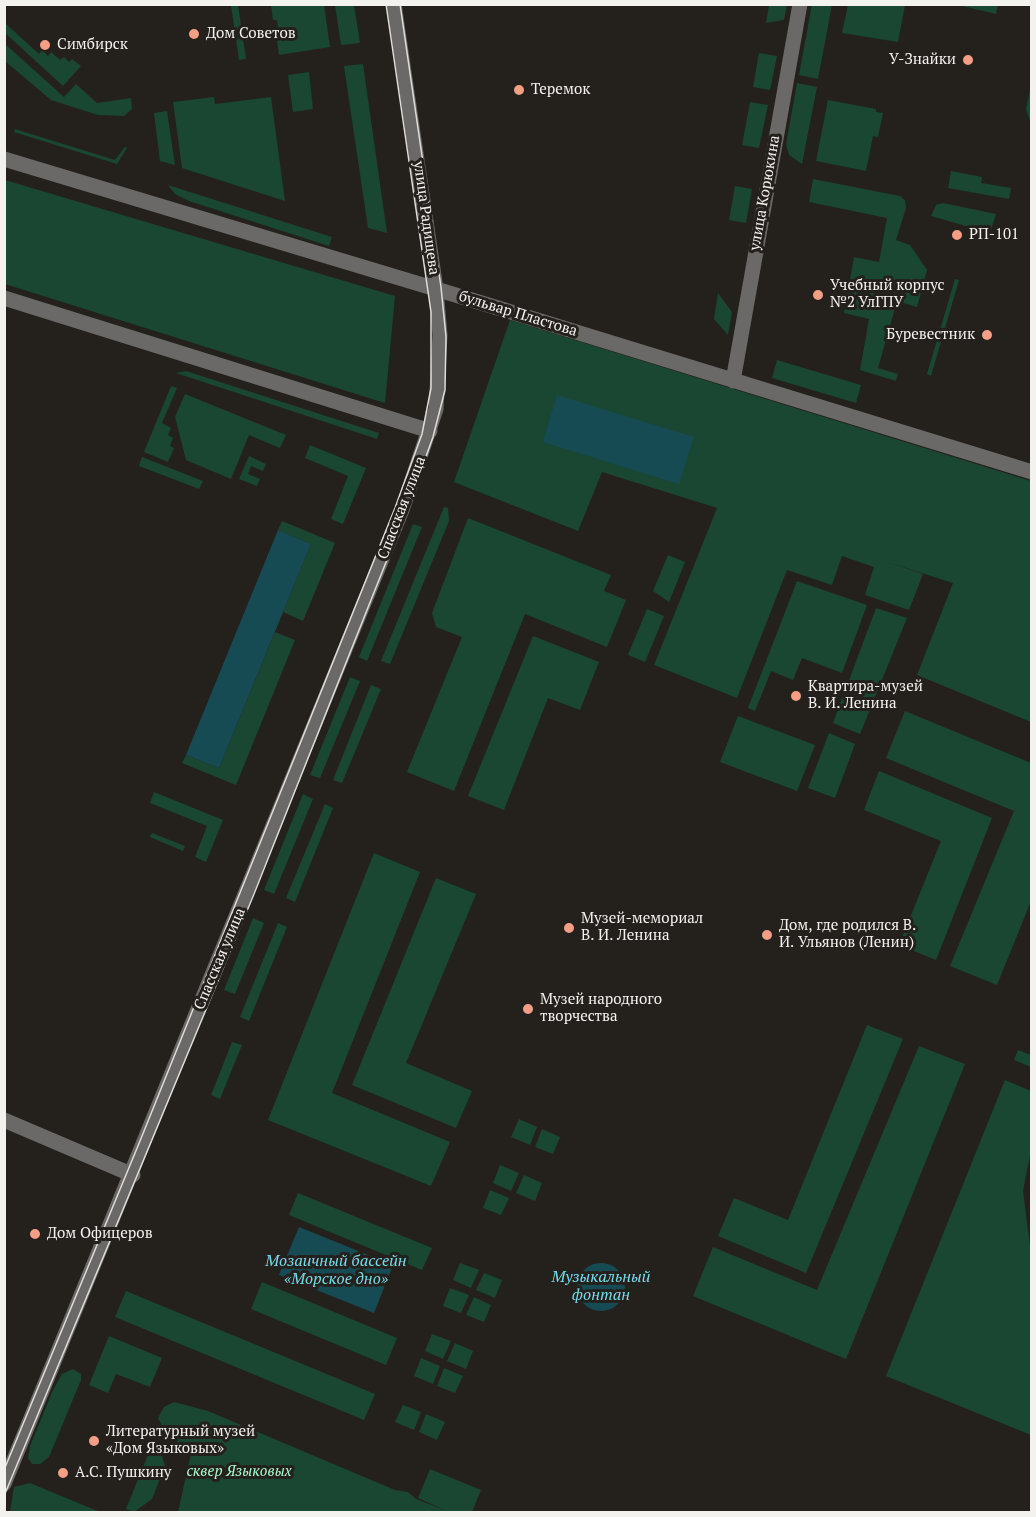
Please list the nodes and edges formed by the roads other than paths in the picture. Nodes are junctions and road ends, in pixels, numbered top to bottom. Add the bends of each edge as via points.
1 (394, 4) edge
2 (800, 4) edge
3 (4, 159) edge
4 (436, 289) junction
5 (4, 297) edge
6 (733, 381) junction
7 (430, 431) junction
8 (1032, 472) edge
9 (4, 1120) edge
10 (133, 1175) junction
11 (4, 1484) edge

1 - 4 street, улица Радищева
2 - 6 street, улица Корюкина
3 - 4 street, бульвар Пластова
4 - 6 street, бульвар Пластова
4 - 7 street, улица Радищева via 439,387
5 - 7 street
6 - 8 street, бульвар Пластова
7 - 10 street, Спасская улица via 402,510
9 - 10 street
10 - 11 street, Спасская улица

